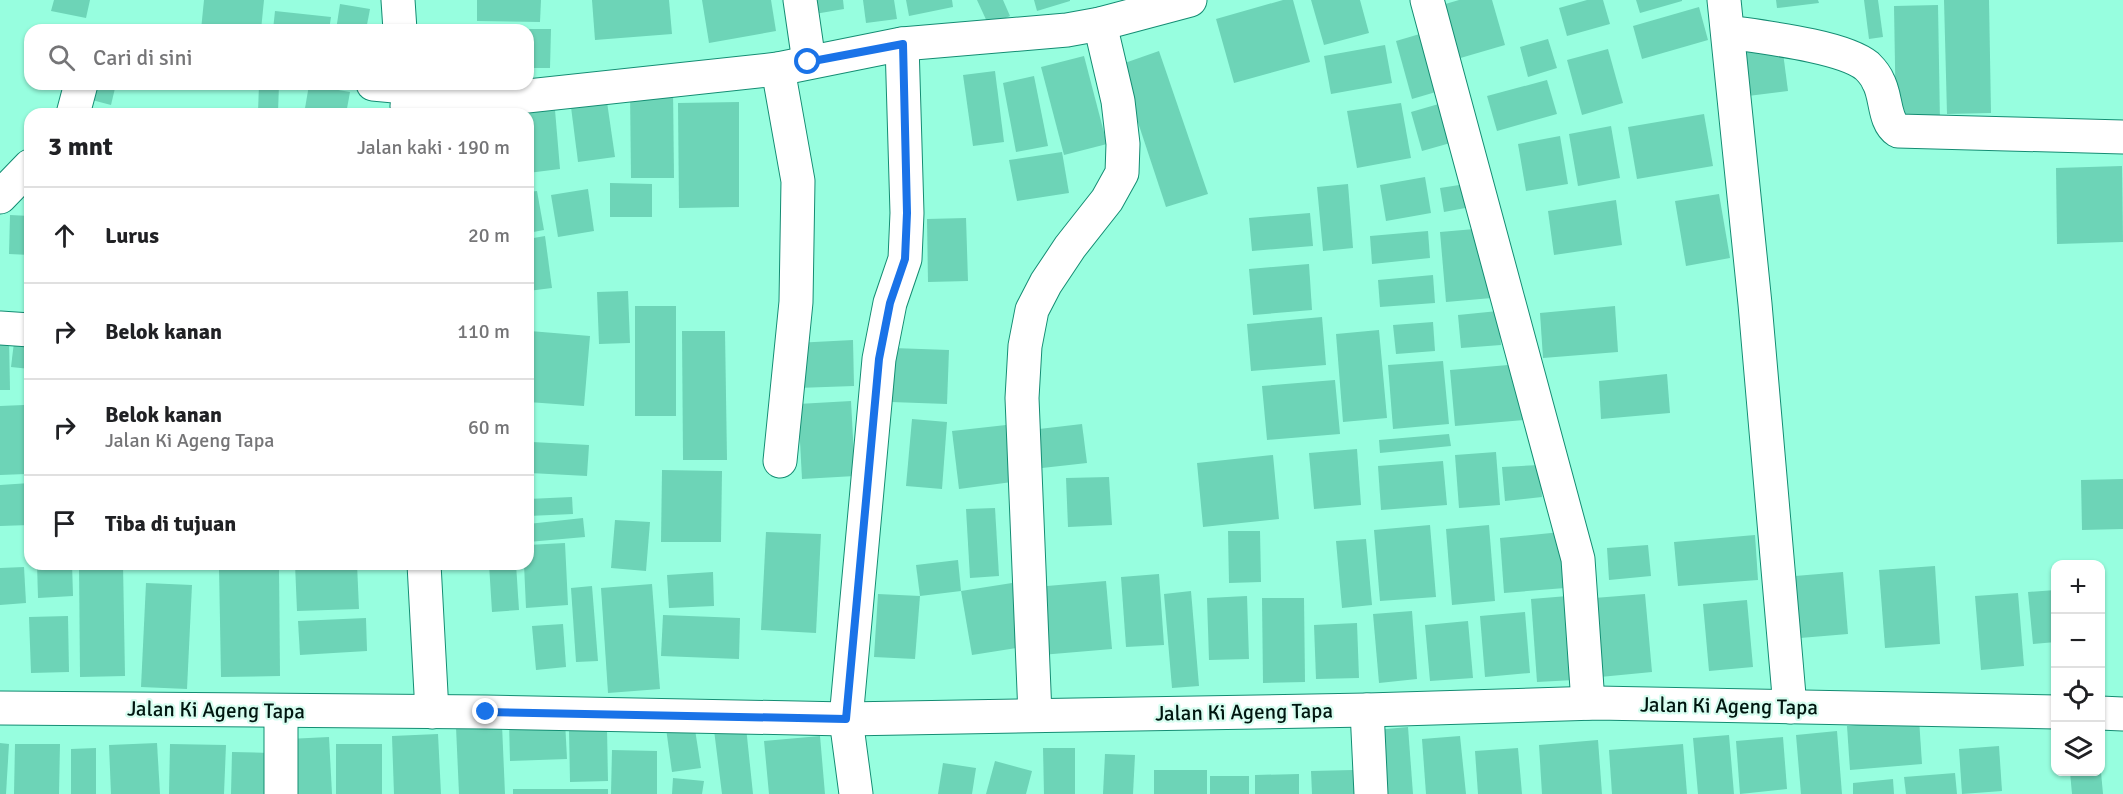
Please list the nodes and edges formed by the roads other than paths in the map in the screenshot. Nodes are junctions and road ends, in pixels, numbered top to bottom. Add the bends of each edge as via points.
1 (398, 0) edge
2 (800, 0) edge
3 (1191, 0) edge
4 (1427, 0) edge
5 (1724, 0) edge
6 (400, 24) edge
7 (1100, 24) junction
8 (1728, 32) junction
9 (903, 44) junction
10 (793, 66) junction
11 (79, 90) edge
12 (388, 90) edge
13 (411, 99) edge
14 (75, 108) edge
15 (2123, 137) edge
16 (24, 172) edge
17 (0, 197) edge
18 (0, 328) edge
19 (24, 330) edge
20 (780, 460) dead end
21 (425, 570) edge
22 (1588, 703) junction
23 (1790, 707) junction
24 (0, 708) edge
25 (1366, 710) junction
26 (281, 711) junction
27 (459, 712) junction
28 (2051, 712) edge
29 (2105, 713) edge
30 (2123, 714) edge
31 (1035, 716) junction
32 (846, 719) junction
33 (281, 794) edge
34 (856, 794) edge
35 (1371, 794) edge

1 - 6 street
2 - 10 street
3 - 7 street
4 - 22 street via 1578,559
5 - 8 street
7 - 9 street
7 - 31 street via 1118,100 1122,173 1107,200 1046,283 1032,310 1025,346 1022,398
8 - 15 street via 1814,46 1867,66 1879,82 1889,120 1898,131
8 - 23 street
9 - 10 street
9 - 32 street via 905,259 890,303 879,359
10 - 13 street via 473,102
10 - 20 street via 798,181 796,302
11 - 14 street
12 - 13 street
16 - 17 street
18 - 19 street
21 - 27 street
22 - 23 street, Jalan Ki Ageng Tapa
22 - 25 street, Jalan Ki Ageng Tapa
23 - 28 street, Jalan Ki Ageng Tapa
24 - 26 street, Jalan Ki Ageng Tapa
25 - 31 street, Jalan Ki Ageng Tapa
25 - 35 street
26 - 27 street, Jalan Ki Ageng Tapa
26 - 33 street
27 - 32 street, Jalan Ki Ageng Tapa
29 - 30 street
31 - 32 street, Jalan Ki Ageng Tapa
32 - 34 street

